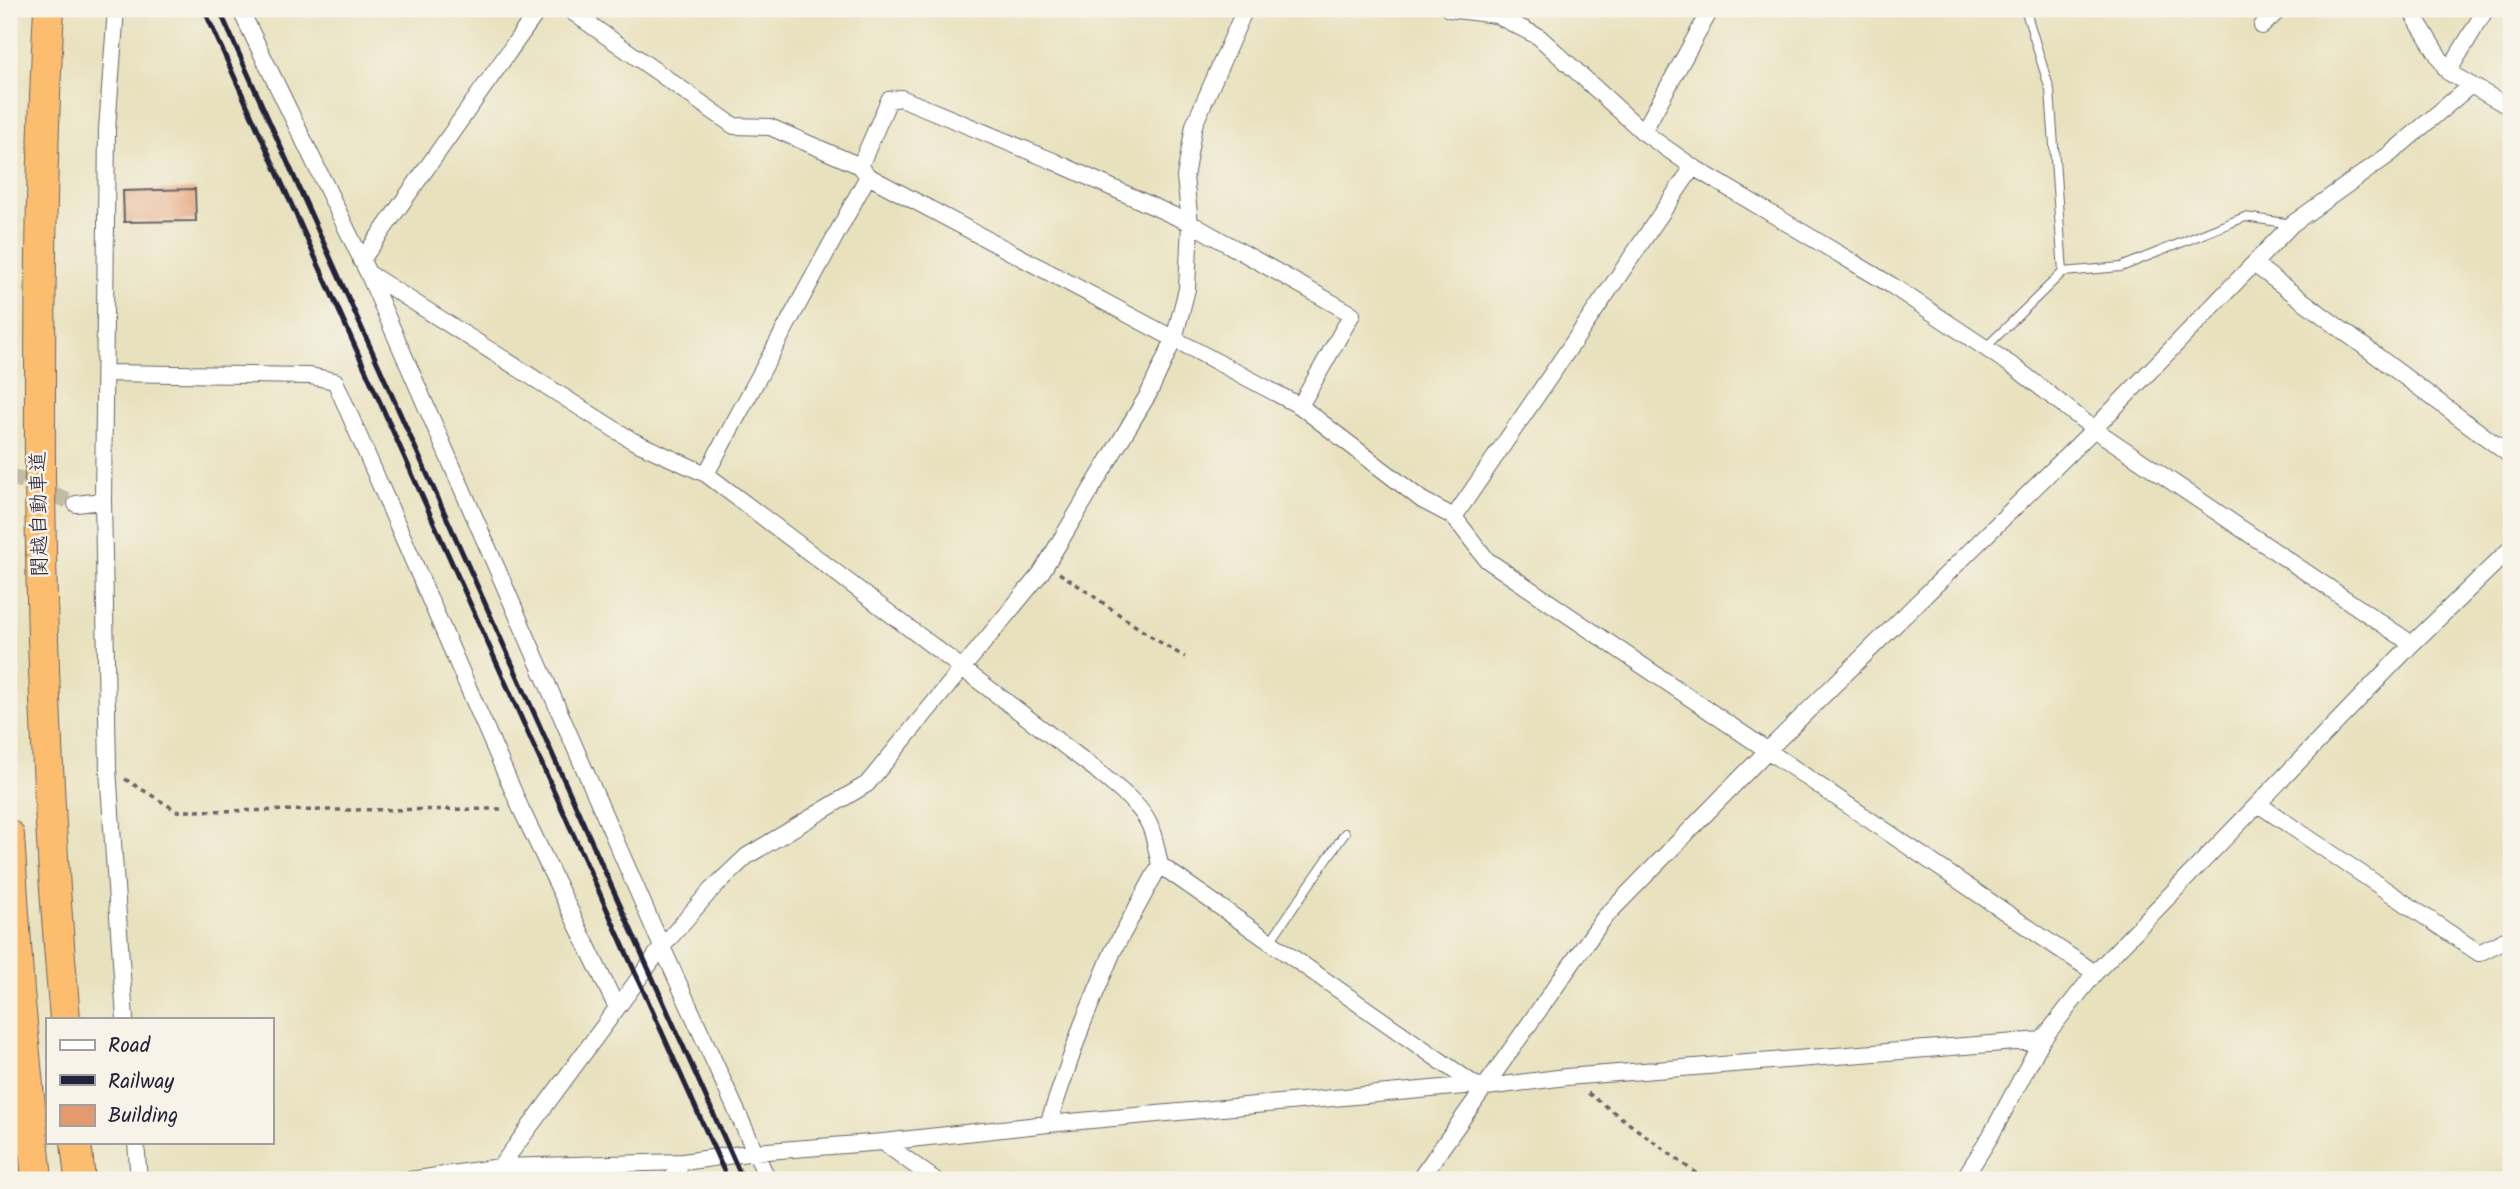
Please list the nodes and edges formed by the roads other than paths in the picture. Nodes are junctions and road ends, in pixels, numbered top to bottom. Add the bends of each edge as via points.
1 (49, 9) edge
2 (116, 9) edge
3 (240, 9) edge
4 (539, 9) edge
5 (568, 9) edge
6 (1245, 9) edge
7 (1449, 9) edge
8 (1711, 9) edge
9 (2022, 9) edge
10 (2280, 9) edge
11 (2410, 9) edge
12 (2486, 9) edge
13 (2262, 26) dead end
14 (2448, 72) junction
15 (2471, 85) junction
16 (2511, 108) edge
17 (1643, 132) junction
18 (1693, 167) junction
19 (864, 171) junction
20 (1190, 223) junction
21 (2292, 224) junction
22 (2255, 265) junction
23 (365, 267) junction
24 (2063, 272) junction
25 (1174, 339) junction
26 (1985, 348) junction
27 (105, 373) junction
28 (1300, 406) junction
29 (2094, 429) junction
30 (2511, 456) edge
31 (706, 474) junction
32 (103, 501) junction
33 (76, 504) tunnel mouth
34 (1454, 517) junction
35 (2511, 548) edge
36 (2412, 644) junction
37 (962, 669) junction
38 (1767, 751) junction
39 (2258, 804) junction
40 (1345, 833) dead end
41 (9, 835) edge
42 (1160, 865) junction
43 (1271, 940) junction
44 (2511, 942) edge
45 (662, 947) junction
46 (2095, 973) junction
47 (617, 1009) junction
48 (65, 1018) edge
49 (125, 1018) edge
50 (2042, 1040) junction
51 (1481, 1086) junction
52 (1048, 1124) junction
53 (883, 1142) junction
54 (76, 1144) edge
55 (136, 1144) edge
56 (755, 1152) junction
57 (683, 1162) junction
58 (500, 1167) junction
59 (37, 1180) edge
60 (80, 1180) edge
61 (139, 1180) edge
62 (410, 1180) edge
63 (670, 1180) edge
64 (768, 1180) edge
65 (935, 1180) edge
66 (1419, 1180) edge
67 (1963, 1180) edge

1 - 48 highway, 関越自動車道 via 40,261 41,592
2 - 27 street via 107,129
3 - 23 street
4 - 23 street
5 - 19 street via 734,126 771,127
6 - 20 street via 1195,125 1185,177
7 - 17 street via 1496,15 1539,37
8 - 17 street
9 - 24 lane via 2050,90
10 - 13 street
11 - 14 street
12 - 14 street
14 - 15 street
15 - 16 street
15 - 21 street via 2390,154
17 - 18 street
18 - 26 street via 1891,285
18 - 34 street
19 - 20 street via 889,100 901,98
19 - 25 street
19 - 31 street
20 - 25 street via 1187,289
20 - 28 street via 1352,314
21 - 22 street
21 - 24 lane via 2245,217 2122,267
22 - 29 street
22 - 30 street
23 - 31 street via 633,441
23 - 45 street
24 - 26 lane
25 - 28 street
25 - 37 street via 1149,393 1046,565
26 - 29 street
27 - 32 street
27 - 47 street via 310,376 335,381 521,809
28 - 34 street via 1422,500
29 - 36 street
29 - 38 street
31 - 37 street
32 - 33 street
32 - 49 street via 108,769
34 - 38 street via 1487,560
35 - 36 street
36 - 39 street
37 - 42 street via 1135,804 1150,827
37 - 45 street via 866,784 747,856
38 - 46 street
38 - 51 street via 1604,918
39 - 44 street via 2479,953 2505,940
39 - 46 street
40 - 43 lane
41 - 59 highway
42 - 43 street
42 - 52 street via 1113,951
43 - 51 street
45 - 47 street
45 - 56 street
46 - 50 street
47 - 58 street
50 - 51 street
50 - 67 street
51 - 52 street
51 - 66 street
52 - 53 street
53 - 56 street
53 - 65 street
54 - 60 highway
55 - 61 street
56 - 57 street
56 - 64 street
57 - 58 street
57 - 63 street
58 - 62 street

